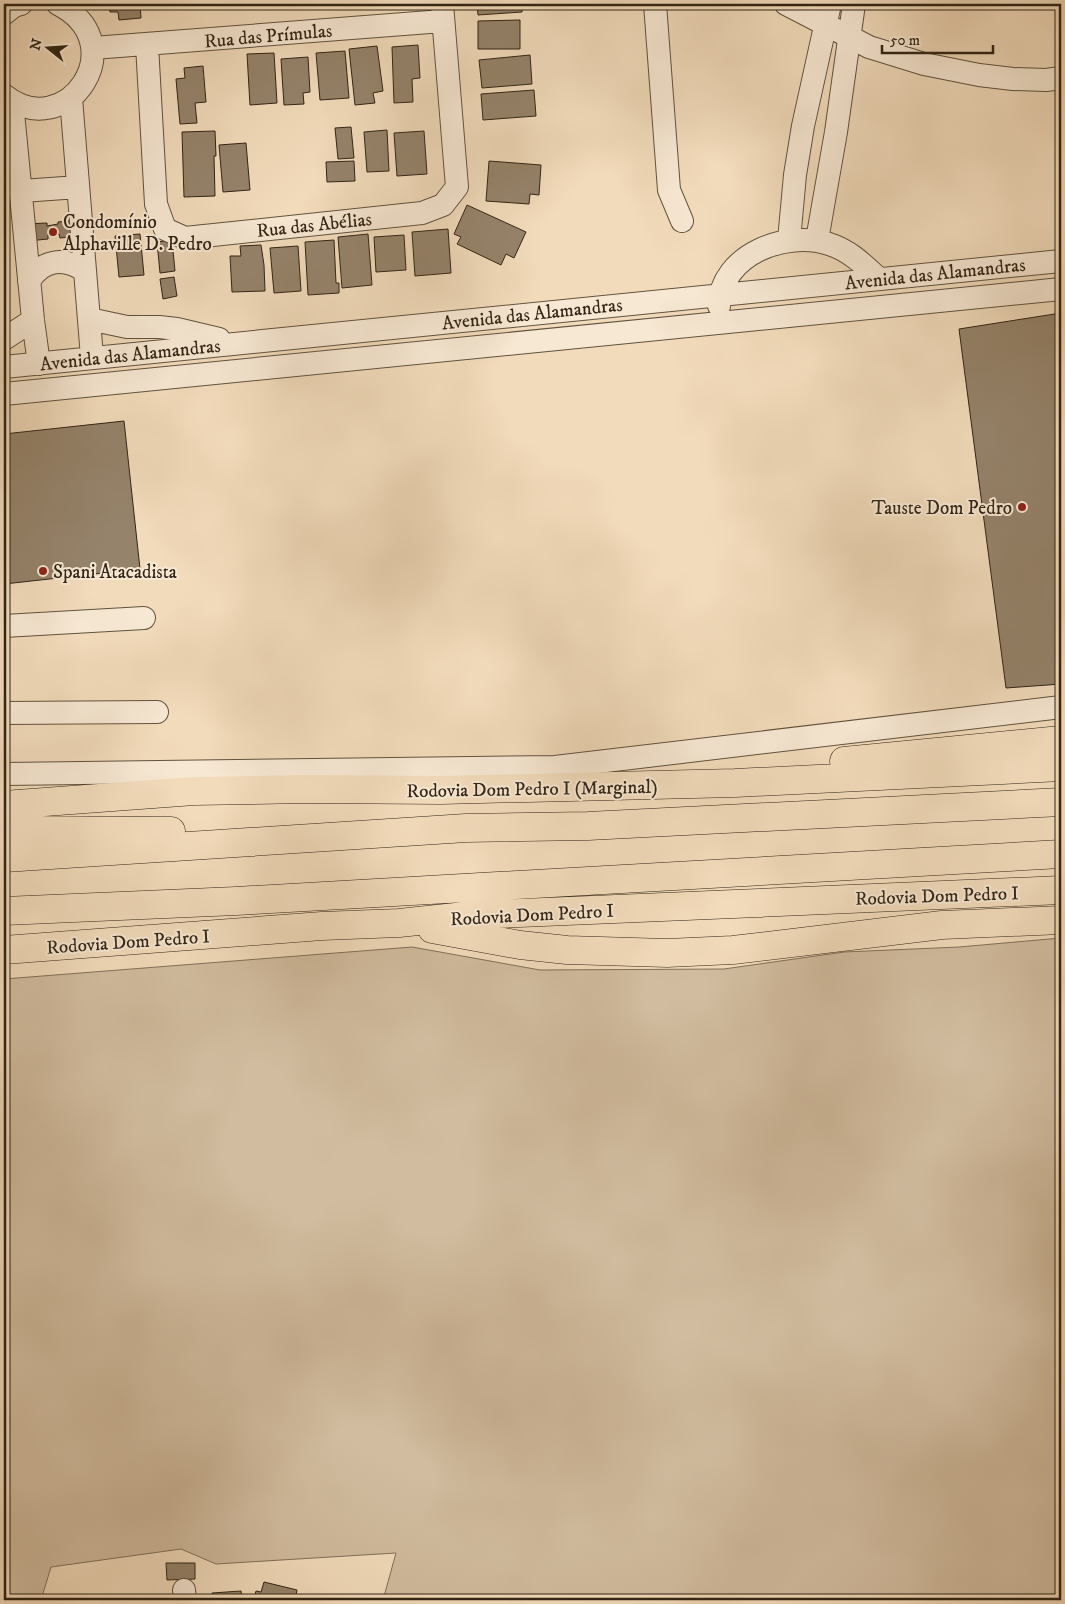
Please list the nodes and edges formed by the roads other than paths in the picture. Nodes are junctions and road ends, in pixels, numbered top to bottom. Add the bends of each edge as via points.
1 (58, 4) edge
2 (655, 4) edge
3 (786, 4) edge
4 (854, 4) edge
5 (443, 13) edge
6 (828, 14) edge
7 (849, 37) junction
8 (147, 45) junction
9 (92, 48) junction
10 (1061, 78) edge
11 (809, 92) junction
12 (8, 98) edge
13 (71, 98) junction
14 (841, 98) junction
15 (795, 175) junction
16 (828, 180) junction
17 (78, 187) junction
18 (22, 191) junction
19 (682, 221) dead end
20 (789, 240) junction
21 (817, 240) junction
22 (1061, 261) edge
23 (84, 271) junction
24 (879, 279) junction
25 (30, 281) junction
26 (1061, 289) edge
27 (719, 295) junction
28 (89, 319) junction
29 (33, 320) junction
30 (718, 322) junction
31 (343, 332) junction
32 (4, 339) edge
33 (238, 343) junction
34 (92, 357) junction
35 (345, 360) junction
36 (39, 364) junction
37 (4, 367) edge
38 (4, 394) edge
39 (144, 618) dead end
40 (4, 626) edge
41 (1061, 707) edge
42 (157, 712) dead end
43 (4, 713) edge
44 (1061, 740) edge
45 (1061, 767) edge
46 (4, 774) edge
47 (619, 786) junction
48 (1061, 802) edge
49 (4, 805) edge
50 (4, 830) edge
51 (405, 832) junction
52 (1061, 854) edge
53 (4, 858) edge
54 (1061, 890) edge
55 (4, 913) edge
56 (1061, 920) edge
57 (399, 923) junction
58 (4, 950) edge

1 - 9 street via 81,21 89,34
2 - 19 street via 668,190
3 - 6 street
4 - 7 street
5 - 8 street, Rua das Prímulas
5 - 8 street, Rua das Abélias via 457,187 443,205 422,213 185,238 165,229 156,204
6 - 7 street
6 - 11 street
7 - 10 street via 896,56 951,70 1013,79
7 - 14 street
8 - 9 street, Rua das Prímulas
9 - 13 street via 91,67 84,84
11 - 14 street
11 - 15 street
12 - 13 street via 26,108 42,109
12 - 18 street
13 - 17 street
14 - 16 street
15 - 16 street
15 - 20 street
16 - 21 street
17 - 18 street
17 - 23 street
18 - 25 street
20 - 21 street
20 - 27 street via 764,247 742,262 724,282
21 - 24 street via 844,250
22 - 24 street, Avenida das Alamandras
23 - 25 street via 73,263 45,264 35,271
23 - 28 street
24 - 27 street, Avenida das Alamandras
25 - 29 street
26 - 30 street, Avenida das Alamandras
27 - 30 street
27 - 31 street, Avenida das Alamandras
28 - 33 street via 127,327 159,327
28 - 34 street
29 - 32 street
29 - 36 street
30 - 35 street, Avenida das Alamandras
31 - 33 street, Avenida das Alamandras
31 - 35 street via 349,345
33 - 34 street, Avenida das Alamandras
34 - 36 street, Avenida das Alamandras
35 - 38 street, Avenida das Alamandras
36 - 37 street, Avenida das Alamandras
39 - 40 street
41 - 46 street via 555,767
42 - 43 street
44 - 47 highway via 750,769
45 - 47 highway, Rodovia Dom Pedro I (Marginal) via 735,784
47 - 49 highway, Rodovia Dom Pedro I (Marginal) via 194,791
48 - 51 highway
50 - 51 highway
51 - 53 highway
52 - 55 highway, Rodovia Dom Pedro I via 246,900 42,908
54 - 57 highway, Rodovia Dom Pedro I via 475,915
56 - 57 highway via 942,925 733,950 667,953 520,945
57 - 58 highway, Rodovia Dom Pedro I

